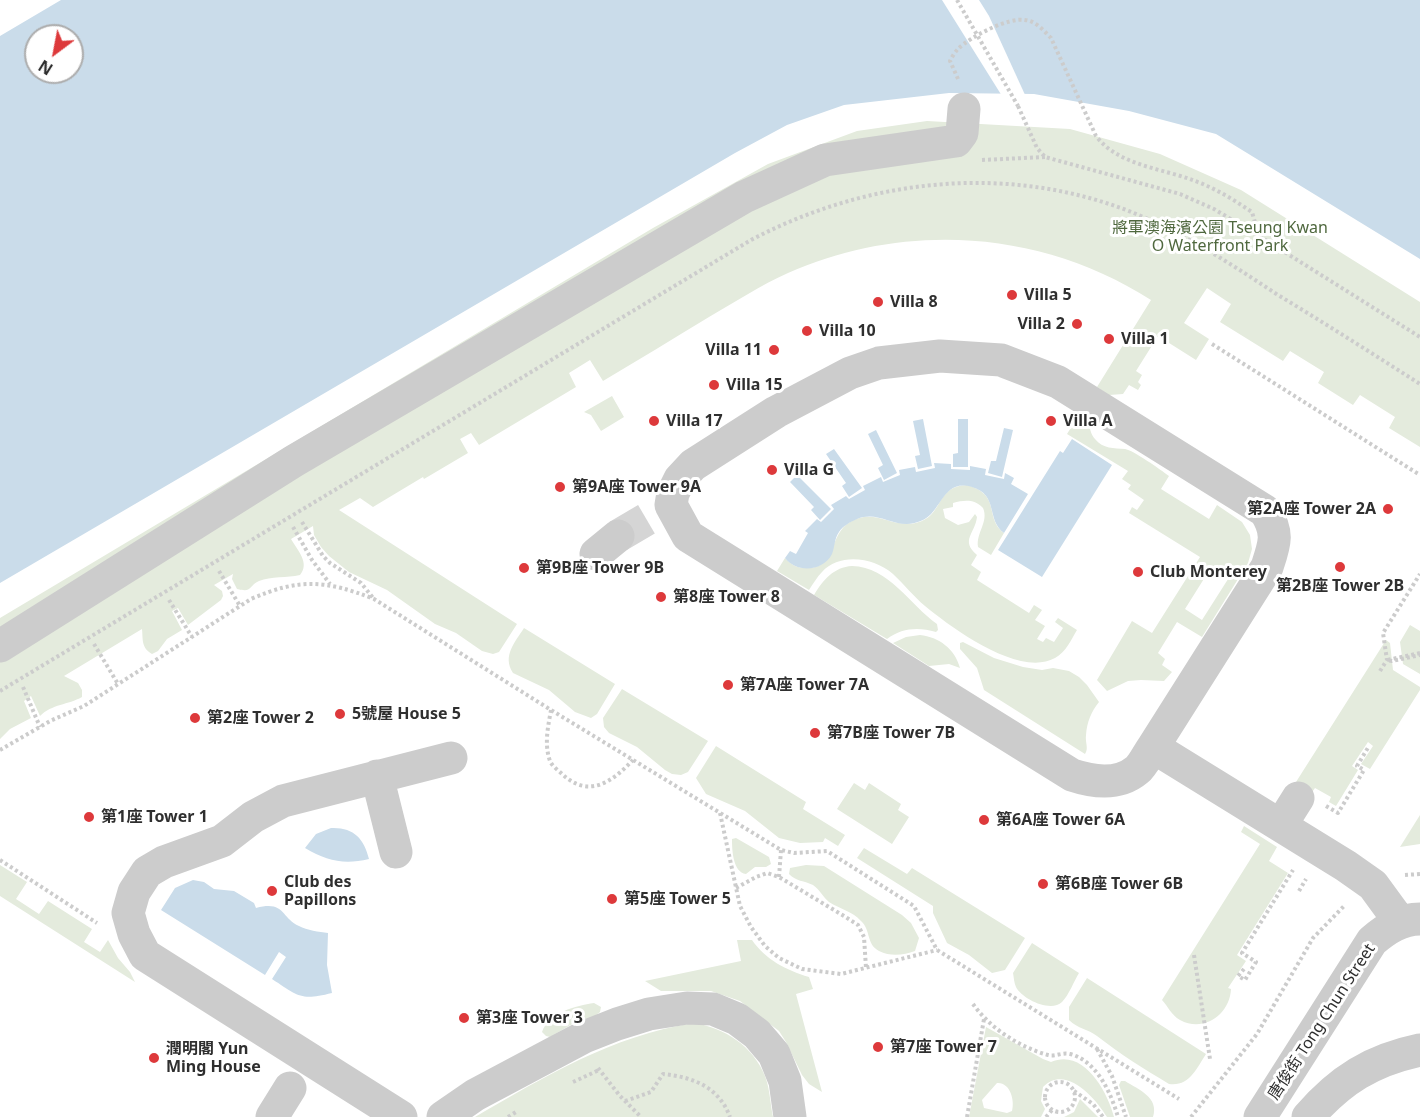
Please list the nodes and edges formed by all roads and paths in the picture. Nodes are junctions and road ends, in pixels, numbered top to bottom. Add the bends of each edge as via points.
1 (957, 0) edge
2 (964, 109) joint
3 (1259, 236) junction
4 (1420, 337) edge
5 (1212, 344) dead end
6 (1420, 384) edge
7 (1420, 475) edge
8 (302, 522) dead end
9 (293, 527) dead end
10 (219, 571) dead end
11 (1420, 574) edge
12 (331, 585) junction
13 (374, 599) junction
14 (169, 600) dead end
15 (240, 606) junction
16 (192, 637) junction
17 (94, 644) dead end
18 (0, 646) edge
19 (1420, 654) edge
20 (1387, 660) junction
21 (1380, 670) dead end
22 (118, 684) junction
23 (23, 687) dead end
24 (0, 691) edge
25 (551, 710) junction
26 (40, 727) junction
27 (1369, 746) dead end
28 (1153, 747) junction
29 (0, 750) edge
30 (451, 758) dead end
31 (633, 760) junction
32 (377, 776) junction
33 (1308, 800) joint
34 (720, 813) junction
35 (1281, 825) junction
36 (781, 850) junction
37 (396, 852) dead end
38 (1289, 863) dead end
39 (1420, 874) edge
40 (779, 877) junction
41 (1373, 885) junction
42 (736, 888) junction
43 (1410, 920) edge
44 (937, 950) junction
45 (1194, 955) dead end
46 (866, 968) junction
47 (1244, 969) dead end
48 (973, 1004) dead end
49 (984, 1019) junction
50 (1097, 1048) junction
51 (1420, 1050) edge
52 (1210, 1059) dead end
53 (594, 1063) dead end
54 (290, 1088) dead end
55 (1074, 1091) junction
56 (1179, 1099) dead end
57 (625, 1101) junction
58 (1052, 1110) junction
59 (272, 1117) edge
60 (401, 1117) edge
61 (443, 1117) edge
62 (641, 1117) edge
63 (730, 1117) edge
64 (790, 1117) edge
65 (967, 1117) edge
66 (1046, 1117) edge
67 (1103, 1117) edge
68 (1118, 1117) edge
69 (1126, 1117) edge
70 (1191, 1117) edge
71 (1260, 1117) edge
72 (1308, 1117) edge

1 - 3 path, bridge via 1045,157 1180,194
2 - 3 path via 959,79 950,61 958,49 1011,21 1026,20 1040,26 1052,38 1105,148 1126,160 1197,181 1228,197 1252,212
2 - 18 street via 962,134 956,141 825,160 744,197 294,461
3 - 4 path
5 - 7 path
6 - 24 path via 1189,239 1116,207 1059,192 1000,184 925,186 877,193 798,217 751,240
8 - 13 path via 323,556 361,583
9 - 12 path
10 - 15 path
11 - 20 path via 1383,633
12 - 13 path
12 - 15 path via 312,583 277,588
13 - 25 path
14 - 16 path
15 - 16 path
16 - 22 path
17 - 22 path
19 - 20 path
20 - 21 path
22 - 26 path
23 - 26 path
25 - 31 path
25 - 31 path via 546,738 550,763 567,779 585,788 605,784
26 - 29 path
27 - 33 path via 1357,766 1364,770 1338,813
28 - 28 street via 1137,770 1115,780 1092,782 1072,775 688,536 661,510 693,465 799,400 850,373 879,363 940,356 1001,360 1059,382 1265,511 1274,525 1274,546 1267,567
28 - 35 street
30 - 32 street
31 - 34 path
32 - 37 street
32 - 60 street via 283,801 253,817 222,841 164,861 147,872 134,892 128,913 145,955
33 - 35 street
34 - 36 path
34 - 42 path
35 - 41 street
36 - 40 path
36 - 44 path via 826,851 914,906
38 - 47 path via 1295,867 1242,953 1256,962 1245,980 1238,976
39 - 41 path via 1385,879
40 - 42 path via 767,873
40 - 46 path via 858,925 864,937
41 - 43 street
41 - 70 path via 1359,892 1313,938 1257,1034
42 - 46 path via 751,927 779,958 822,973 841,974
43 - 71 street, 唐俊街 Tong Chun Street via 1385,930 1372,941
44 - 46 path
44 - 50 path
45 - 52 path
48 - 49 path
49 - 65 path
49 - 68 path via 1037,1051 1051,1056 1068,1053 1086,1063 1109,1090
50 - 56 path
50 - 69 path
51 - 72 street via 1373,1064 1326,1096
53 - 57 path
54 - 59 street
55 - 58 path via 1075,1100 1070,1108
55 - 58 path via 1062,1082 1048,1088 1046,1102
55 - 67 path via 1093,1104
57 - 62 path
57 - 63 path via 651,1092 663,1074 674,1075 710,1088
58 - 66 path
61 - 64 street via 475,1095 584,1037 649,1014 687,1008 713,1009 737,1019 757,1034 774,1054 785,1081

